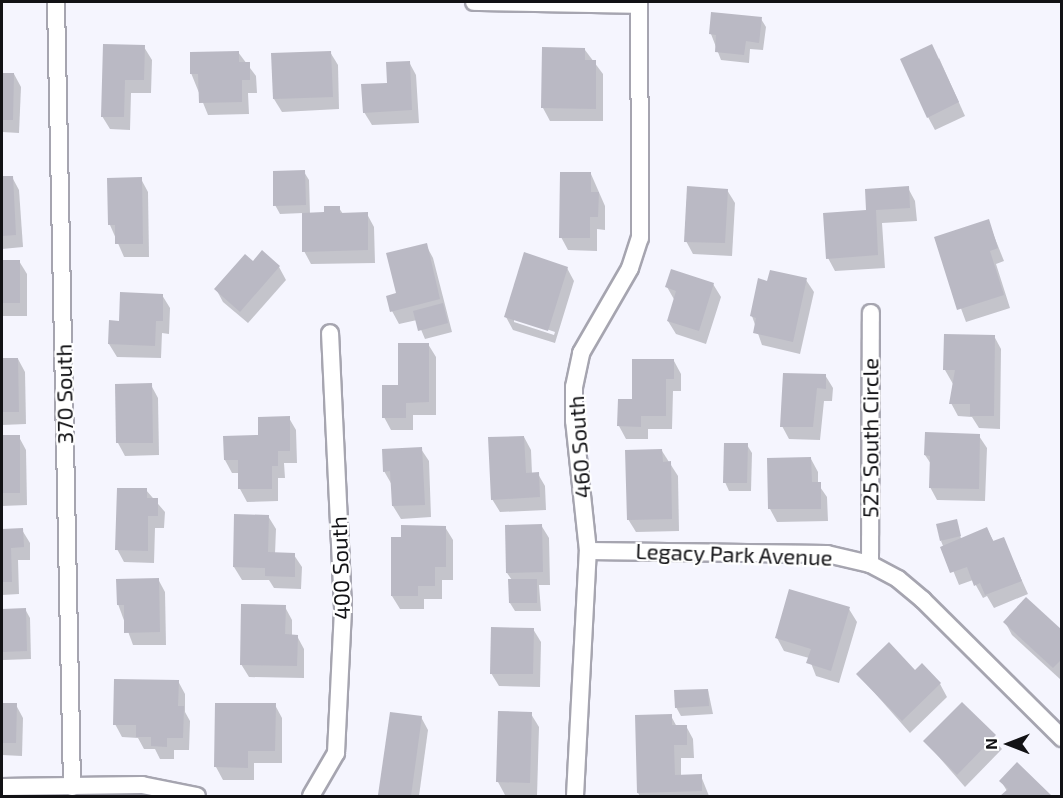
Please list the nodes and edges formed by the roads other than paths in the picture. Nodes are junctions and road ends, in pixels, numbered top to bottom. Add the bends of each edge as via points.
1 (56, 2) edge
2 (474, 2) edge
3 (639, 3) edge
4 (871, 313) dead end
5 (330, 333) dead end
6 (588, 551) junction
7 (870, 564) junction
8 (1062, 738) edge
9 (72, 787) junction
10 (2, 788) edge
11 (197, 796) edge
12 (311, 796) edge
13 (575, 796) edge

1 - 9 street, 370 South
2 - 3 street
3 - 6 street, 460 South via 640,238 630,268 581,353 574,387
4 - 7 street, 525 South Circle
5 - 12 street, 400 South via 342,619 336,753
6 - 7 street, Legacy Park Avenue via 827,554
6 - 13 street, 460 South
7 - 8 street, Legacy Park Avenue via 898,579 923,600
9 - 10 street
9 - 11 street via 142,785

